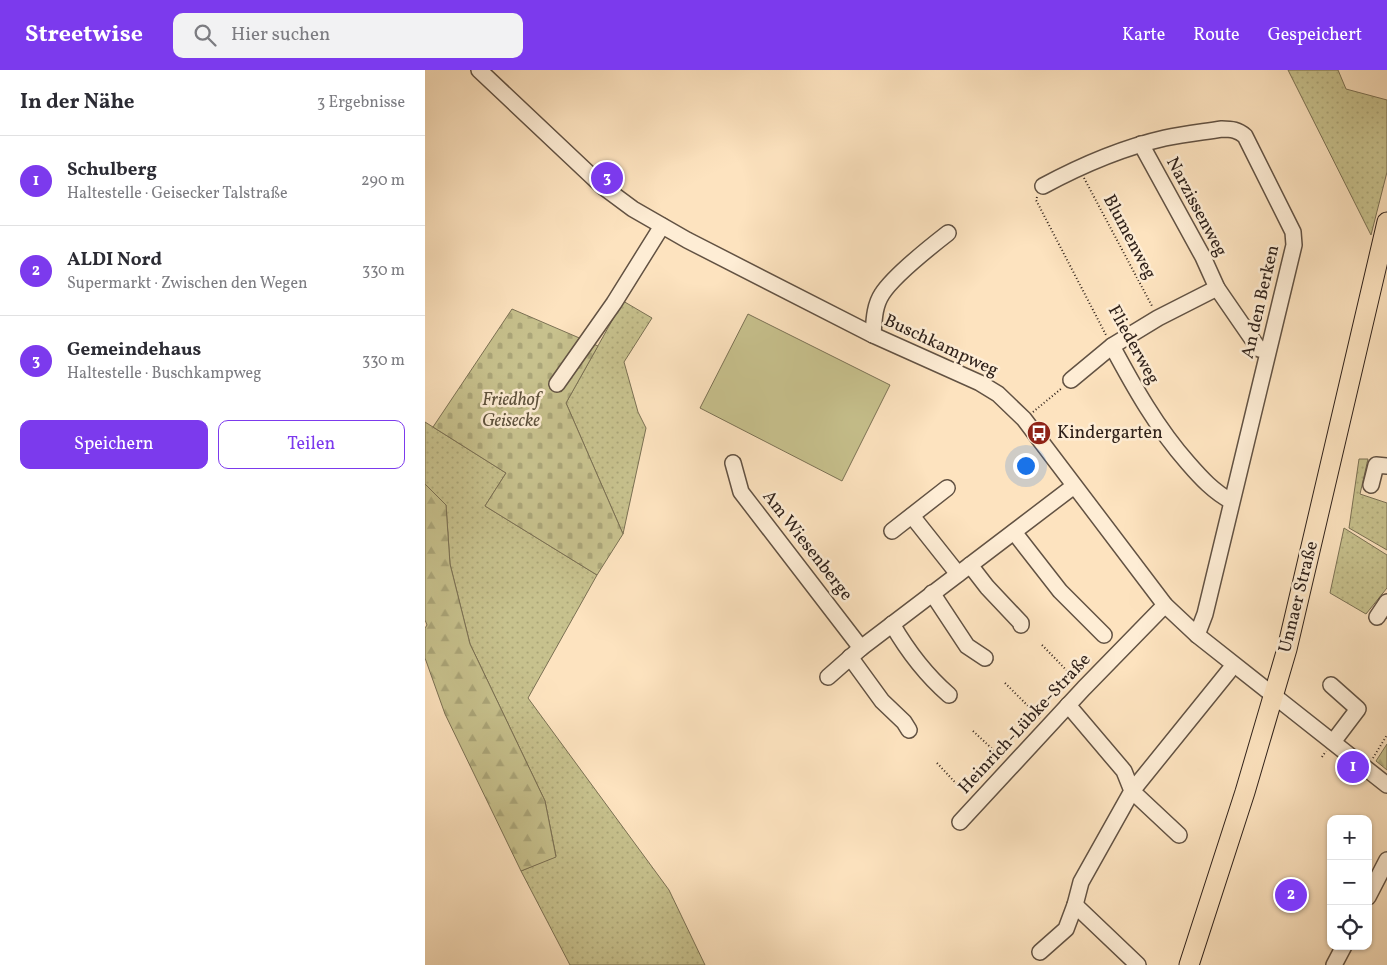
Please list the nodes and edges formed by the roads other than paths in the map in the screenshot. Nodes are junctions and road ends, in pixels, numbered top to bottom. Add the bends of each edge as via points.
1 (479, 70) edge
2 (1141, 144) junction
3 (1043, 186) road end
4 (1387, 222) edge
5 (662, 226) junction
6 (948, 233) dead end
7 (1217, 288) junction
8 (873, 335) junction
9 (1112, 346) junction
10 (1268, 350) junction
11 (1071, 380) road end
12 (557, 384) dead end
13 (733, 463) dead end
14 (1387, 466) edge
15 (1371, 485) dead end
16 (1074, 486) junction
17 (947, 488) dead end
18 (1231, 501) junction
19 (912, 516) junction
20 (891, 530) dead end
21 (1014, 532) junction
22 (964, 570) junction
23 (931, 593) junction
24 (1387, 602) edge
25 (1165, 605) junction
26 (1377, 617) dead end
27 (892, 624) junction
28 (1021, 625) dead end
29 (1197, 635) junction
30 (1111, 645) junction
31 (855, 653) junction
32 (985, 658) dead end
33 (1229, 671) dead end
34 (828, 677) dead end
35 (1331, 685) dead end
36 (949, 694) dead end
37 (1275, 695) junction
38 (1069, 705) junction
39 (909, 730) dead end
40 (1333, 742) junction
41 (1387, 784) edge
42 (1132, 791) junction
43 (960, 822) dead end
44 (1179, 835) dead end
45 (1387, 860) edge
46 (1372, 890) edge
47 (1075, 905) junction
48 (1342, 950) edge
49 (1040, 952) dead end
50 (1138, 965) edge
51 (1189, 965) edge
52 (1335, 965) edge

1 - 5 street, Buschkampweg via 602,186
2 - 3 street, An den Berken via 1078,167
2 - 7 street, Narzissenweg
2 - 10 street, An den Berken via 1222,129 1239,131 1245,136 1295,238
4 - 37 main road, Unnaer Straße
5 - 8 street, Buschkampweg
5 - 12 street via 614,303
6 - 8 street via 882,294 875,311
7 - 9 street
7 - 10 street, Narzissenweg via 1259,349
8 - 16 street, Buschkampweg via 998,394 1024,420
9 - 11 street
9 - 18 street, Fliederweg via 1171,444 1201,478
10 - 18 street, An den Berken
13 - 31 street, Am Wiesenberge via 741,492
14 - 15 street via 1377,465
16 - 21 street
16 - 25 street, Buschkampweg
17 - 19 street
18 - 29 street, An den Berken via 1205,614
19 - 20 street
19 - 22 street
21 - 22 street
21 - 30 street via 1060,591
22 - 23 street
22 - 28 street via 987,587
23 - 27 street
23 - 32 street via 967,646
24 - 26 street
25 - 29 street, Buschkampweg
25 - 30 street, Heinrich-Lübke-Straße
27 - 31 street
27 - 36 street via 916,659
29 - 37 street, Buschkampweg
30 - 38 street, Heinrich-Lübke-Straße via 1084,688
31 - 34 street
31 - 39 street, Am Wiesenberge via 882,701
33 - 42 street
35 - 40 street via 1358,709
37 - 40 street, Buschkampweg
37 - 51 main road, Unnaer Straße
38 - 42 street via 1125,771
38 - 43 street, Heinrich-Lübke-Straße
40 - 41 street, Buschkampweg
42 - 44 street
42 - 47 street via 1081,882
45 - 46 street
47 - 49 street via 1066,929
47 - 50 street
48 - 52 street

